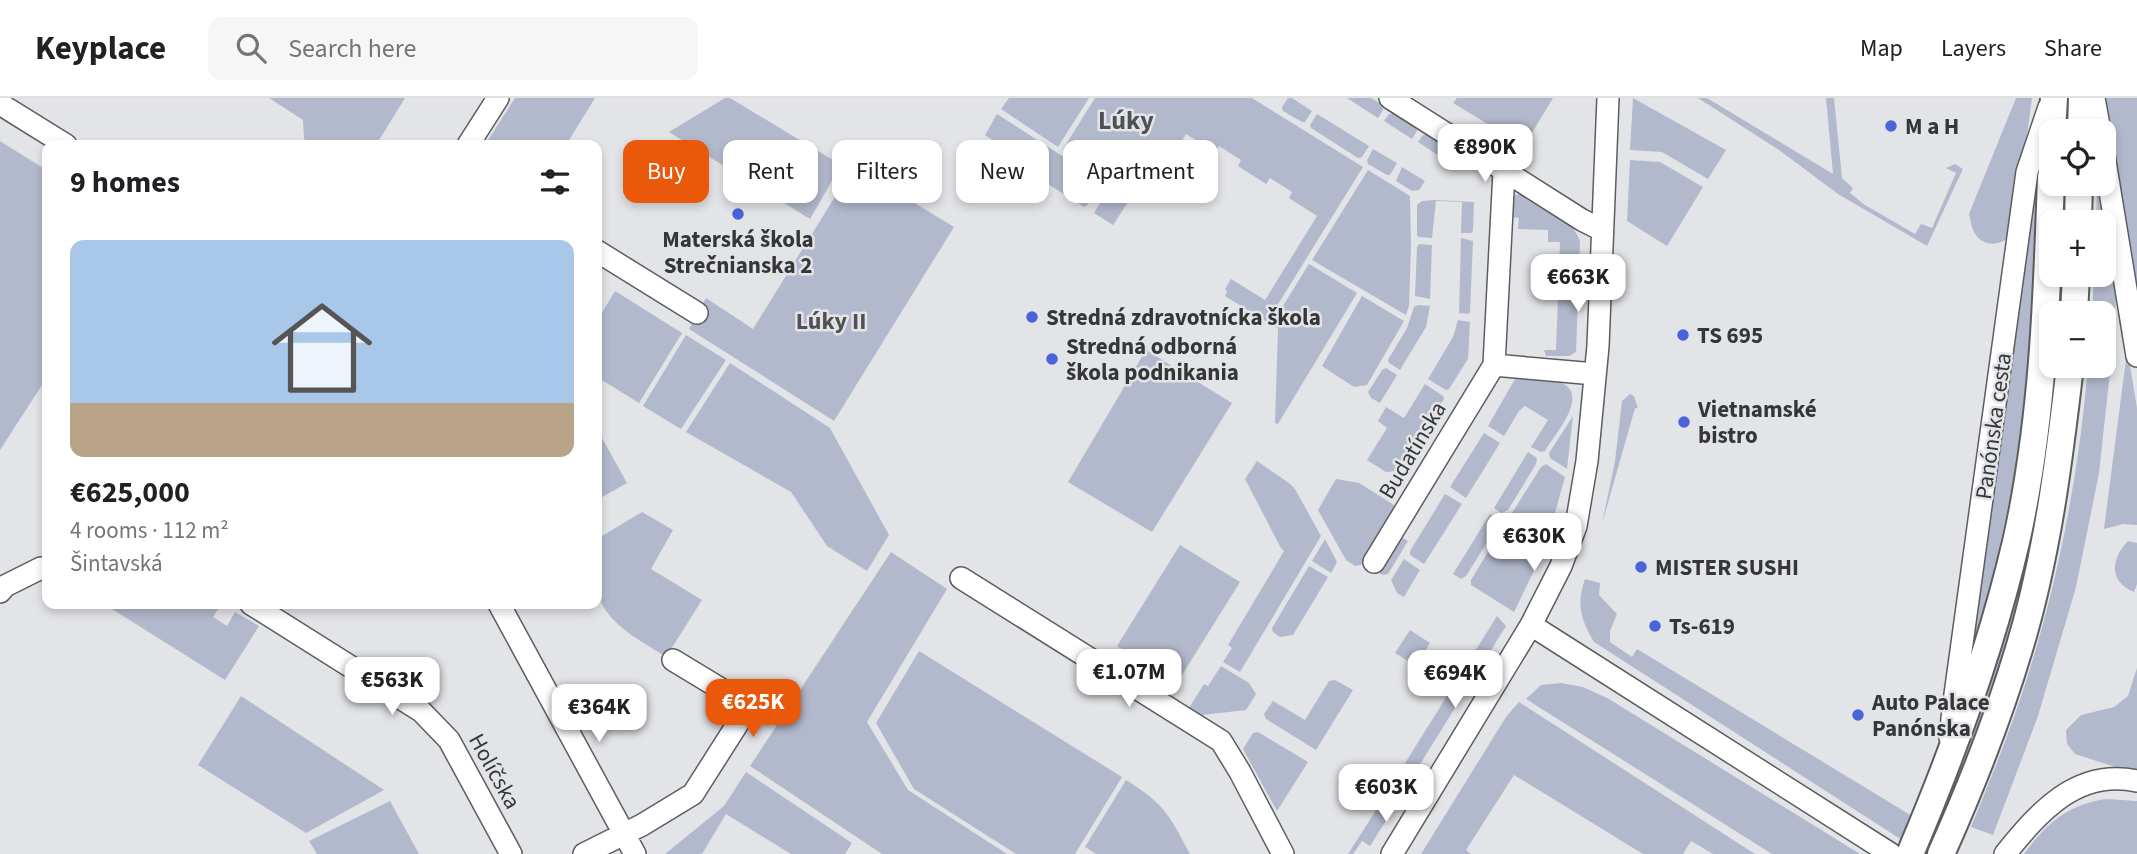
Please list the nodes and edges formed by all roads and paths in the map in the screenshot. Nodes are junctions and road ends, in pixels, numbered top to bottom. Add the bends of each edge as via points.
1 (498, 98) edge
2 (1390, 98) edge
3 (1608, 98) edge
4 (2053, 98) edge
5 (2082, 98) edge
6 (2094, 98) edge
7 (0, 104) edge
8 (2053, 119) edge
9 (2081, 119) edge
10 (2098, 119) edge
11 (58, 140) edge
12 (471, 140) edge
13 (1504, 171) junction
14 (2050, 196) edge
15 (2111, 196) edge
16 (1602, 230) junction
17 (602, 254) edge
18 (697, 313) dead end
19 (2137, 356) edge
20 (1494, 365) junction
21 (1595, 374) junction
22 (2068, 378) edge
23 (1374, 562) dead end
24 (42, 568) edge
25 (961, 578) dead end
26 (0, 592) edge
27 (259, 609) edge
28 (502, 609) edge
29 (1531, 625) junction
30 (673, 660) dead end
31 (1949, 758) junction
32 (2137, 781) edge
33 (633, 829) junction
34 (511, 854) edge
35 (584, 854) edge
36 (635, 854) edge
37 (1283, 854) edge
38 (1392, 854) edge
39 (1891, 854) edge
40 (1910, 854) edge
41 (1941, 854) edge
42 (2005, 854) edge

1 - 12 street
2 - 13 street
3 - 16 street
4 - 8 main road, Panónska cesta
4 - 31 street, Panónska cesta via 2027,172
5 - 9 main road
6 - 10 street
7 - 11 street
13 - 16 street
13 - 20 street, Budatínska
14 - 31 main road, Panónska cesta via 2037,417 2017,540 1982,666
15 - 19 street
16 - 21 street
17 - 18 street
20 - 21 street
20 - 23 street, Budatínska
21 - 29 street via 1576,526
22 - 41 main road via 2048,530 2026,625 1996,721
24 - 26 street
25 - 37 street via 1221,741
27 - 34 street, Holíčska via 421,710 449,740
28 - 33 street
29 - 38 street
29 - 39 street
30 - 33 street via 749,706 693,794
31 - 40 main road, Panónska cesta
32 - 42 street via 2111,778 2058,798
33 - 35 street
33 - 36 street

